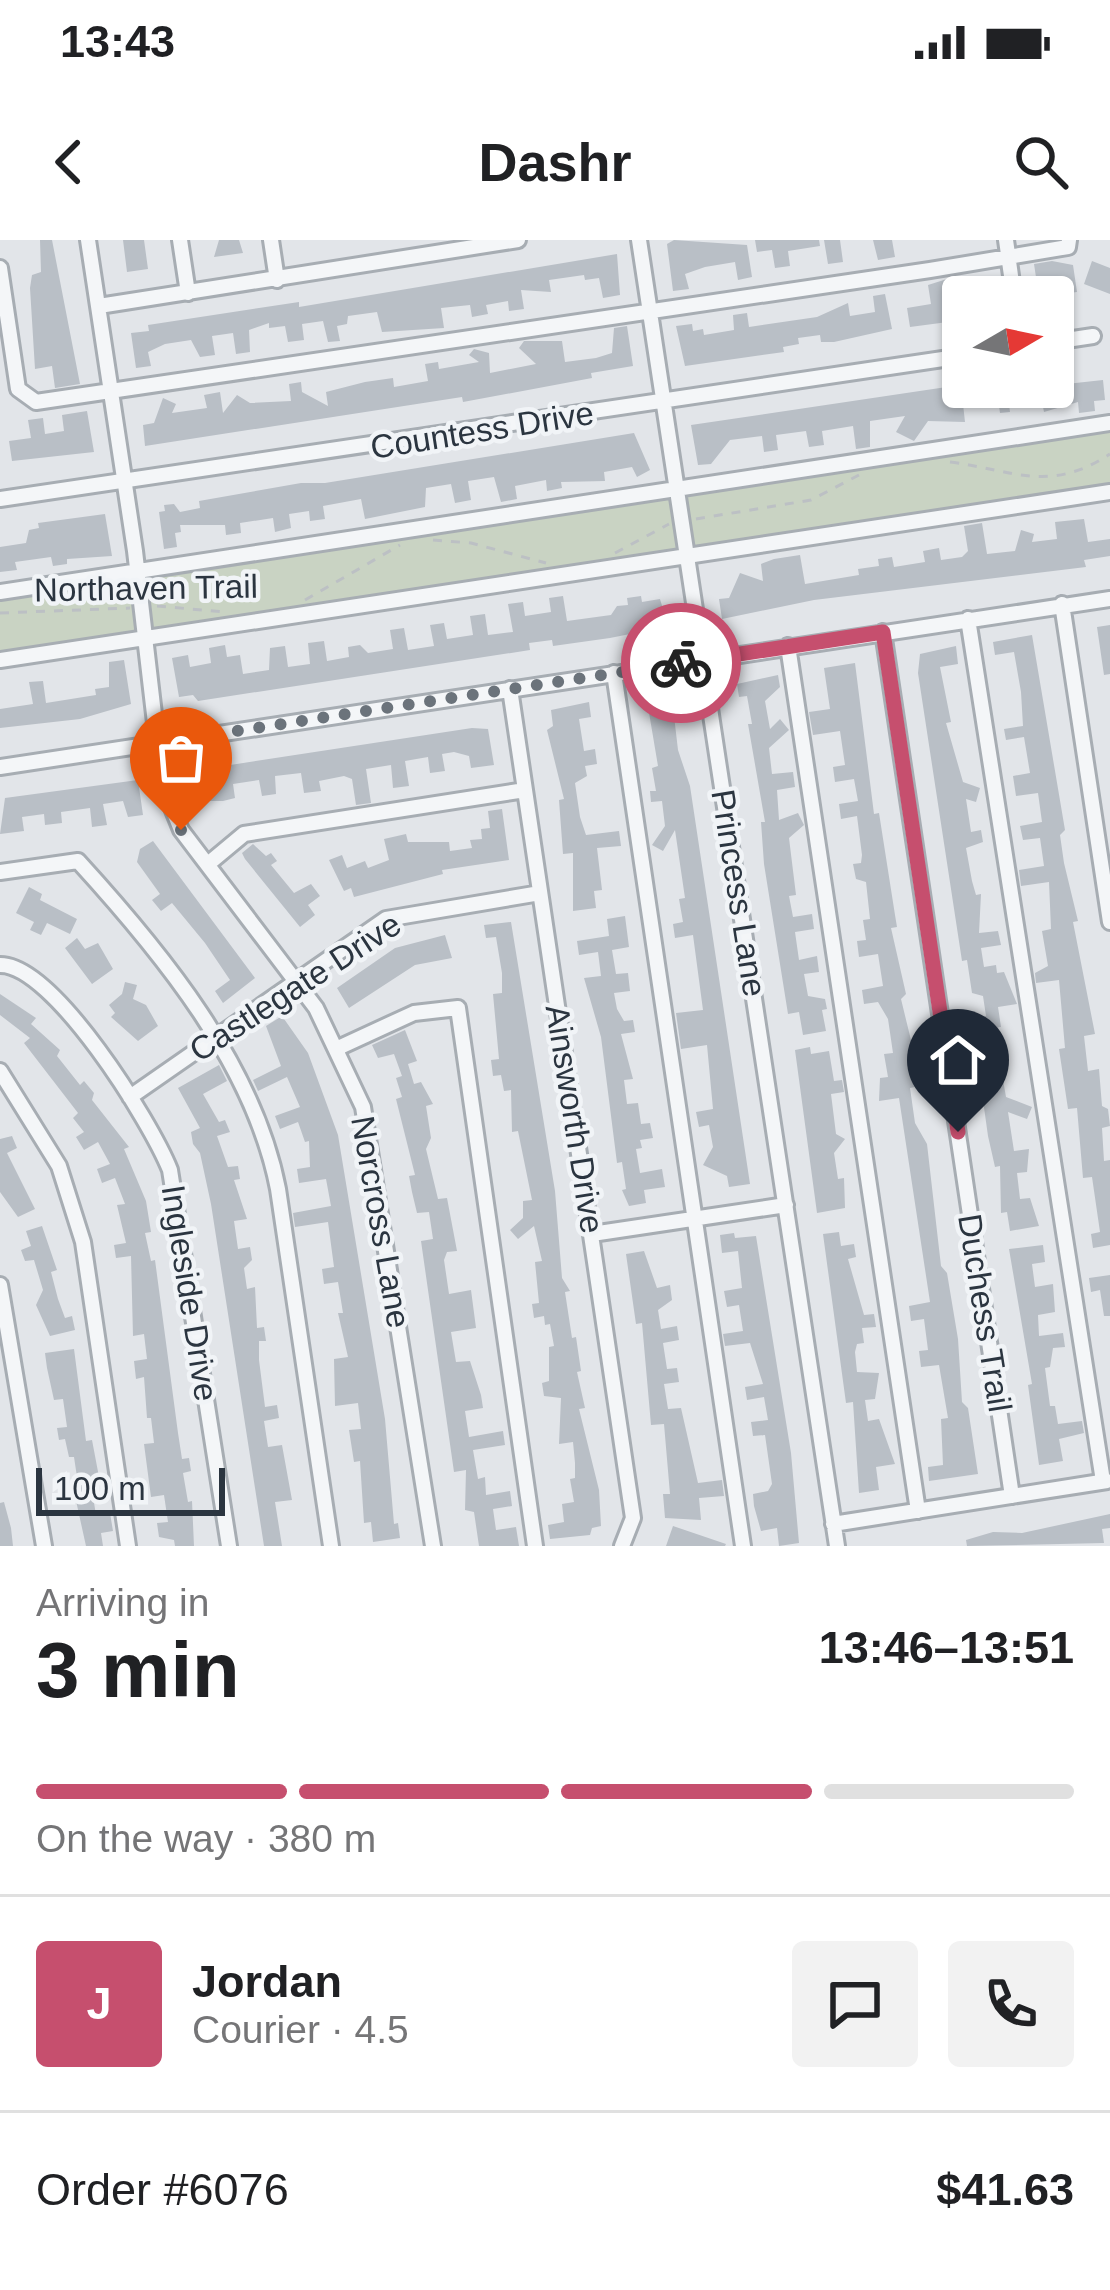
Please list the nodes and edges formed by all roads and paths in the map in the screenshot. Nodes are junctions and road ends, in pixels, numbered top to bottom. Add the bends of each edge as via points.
1 (88, 240) edge
2 (180, 240) edge
3 (272, 240) edge
4 (518, 240) edge
5 (639, 240) edge
6 (1070, 240) edge
7 (456, 245) edge
8 (1007, 248) edge
9 (0, 268) edge
10 (277, 280) junction
11 (188, 293) junction
12 (99, 306) junction
13 (650, 309) junction
14 (1093, 337) dead end
15 (1074, 339) edge
16 (942, 359) edge
17 (112, 391) junction
18 (664, 402) junction
19 (1110, 423) edge
20 (1110, 454) edge
21 (939, 461) dead end
22 (874, 470) dead end
23 (126, 484) junction
24 (677, 489) junction
25 (1110, 492) edge
26 (0, 499) edge
27 (682, 521) junction
28 (424, 541) dead end
29 (412, 543) dead end
30 (687, 555) junction
31 (605, 557) dead end
32 (560, 563) dead end
33 (136, 572) junction
34 (0, 592) edge
35 (1110, 599) edge
36 (1062, 604) junction
37 (293, 605) dead end
38 (138, 608) junction
39 (0, 613) edge
40 (232, 613) dead end
41 (968, 619) junction
42 (883, 632) junction
43 (142, 638) junction
44 (788, 646) junction
45 (704, 659) junction
46 (0, 660) edge
47 (614, 673) junction
48 (510, 689) junction
49 (157, 743) junction
50 (0, 767) edge
51 (525, 790) junction
52 (208, 864) junction
53 (0, 872) edge
54 (541, 893) junction
55 (1110, 922) edge
56 (0, 964) edge
57 (296, 980) junction
58 (217, 1036) junction
59 (338, 1048) junction
60 (0, 1071) edge
61 (130, 1097) junction
62 (786, 1205) junction
63 (696, 1218) junction
64 (592, 1234) junction
65 (0, 1286) edge
66 (1106, 1481) edge
67 (1012, 1496) junction
68 (918, 1511) junction
69 (833, 1524) junction
70 (44, 1546) edge
71 (128, 1546) edge
72 (229, 1546) edge
73 (331, 1546) edge
74 (433, 1546) edge
75 (535, 1546) edge
76 (622, 1546) edge
77 (743, 1546) edge
78 (836, 1546) edge

1 - 12 street, Norcross Lane
2 - 11 street
3 - 10 street
4 - 7 street
5 - 13 street, Princess Lane
6 - 8 street via 1068,247
7 - 10 street
8 - 13 street
9 - 17 street via 26,399
10 - 11 street
11 - 12 street
12 - 17 street, Norcross Lane
13 - 17 street
13 - 18 street, Princess Lane
14 - 15 street
16 - 18 street, Countess Drive
17 - 23 street, Norcross Lane
18 - 23 street, Countess Drive
18 - 24 street, Princess Lane
19 - 24 street
20 - 21 path via 1044,478
22 - 27 path via 794,505
23 - 26 street, Countess Drive
23 - 33 street, Norcross Lane
24 - 27 street, Princess Lane
24 - 33 street
25 - 30 street
27 - 30 street, Princess Lane
27 - 31 path via 652,528
28 - 32 path
29 - 37 path, Northaven Trail
30 - 43 street
30 - 45 street, Princess Lane
33 - 34 street
33 - 38 street, Norcross Lane
35 - 36 street
36 - 41 street
36 - 55 street
38 - 39 path, Northaven Trail
38 - 40 path, Northaven Trail
38 - 43 street, Norcross Lane
41 - 42 street
41 - 66 street
42 - 44 street
42 - 67 street, Duchess Trail
43 - 46 street
43 - 49 street, Norcross Lane
44 - 45 street
44 - 68 street
45 - 47 street
45 - 62 street, Princess Lane
47 - 48 street
47 - 63 street
48 - 49 street
48 - 51 street, Ainsworth Drive
49 - 50 street
49 - 52 street, Norcross Lane via 168,805
51 - 52 street via 244,834
51 - 54 street, Ainsworth Drive
52 - 57 street, Norcross Lane
53 - 58 street via 78,861
54 - 57 street, Castlegate Drive via 386,919
54 - 64 street, Ainsworth Drive
56 - 61 street, Ingleside Drive via 38,979
57 - 58 street, Castlegate Drive
57 - 59 street, Norcross Lane
58 - 61 street, Castlegate Drive
58 - 73 street via 273,1165
59 - 74 street, Norcross Lane via 374,1153
59 - 75 street via 414,1013 458,1008
60 - 71 street via 58,1166 83,1243
61 - 72 street, Ingleside Drive via 153,1128 176,1191
62 - 63 street
62 - 69 street, Princess Lane
63 - 64 street
63 - 77 street
64 - 76 street, Ainsworth Drive via 633,1518
65 - 70 street
66 - 67 street
67 - 68 street
68 - 69 street
69 - 78 street, Princess Lane

